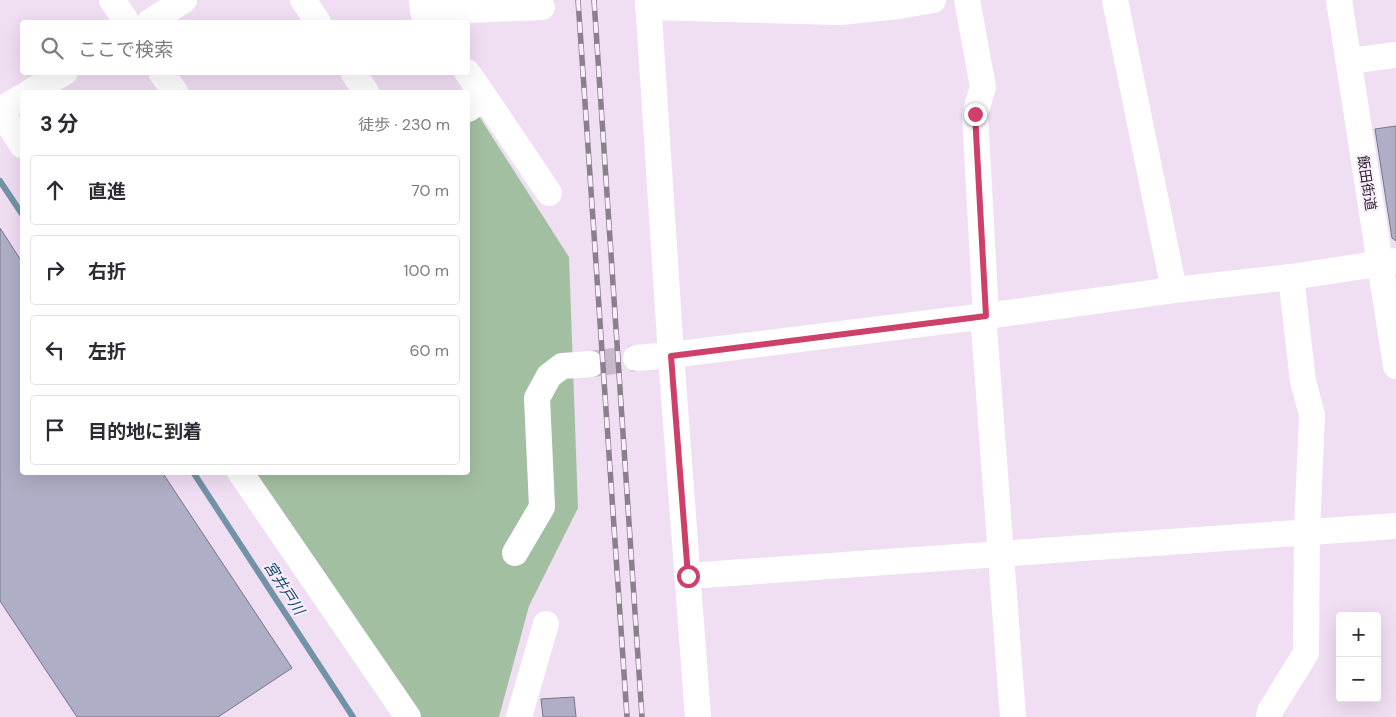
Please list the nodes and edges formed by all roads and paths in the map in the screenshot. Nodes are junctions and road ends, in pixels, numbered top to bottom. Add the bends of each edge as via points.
1 (112, 0) edge
2 (184, 0) edge
3 (303, 0) edge
4 (933, 0) edge
5 (967, 0) edge
6 (1115, 0) edge
7 (1340, 0) edge
8 (648, 4) edge
9 (542, 6) dead end
10 (423, 9) edge
11 (126, 20) edge
12 (153, 20) edge
13 (317, 20) edge
14 (1396, 55) edge
15 (1349, 61) junction
16 (60, 75) edge
17 (163, 75) edge
18 (355, 75) edge
19 (468, 75) edge
20 (34, 90) edge
21 (173, 90) edge
22 (365, 90) edge
23 (20, 98) edge
24 (476, 104) edge
25 (20, 142) edge
26 (549, 193) dead end
27 (1388, 262) edge
28 (1291, 277) junction
29 (1174, 290) junction
30 (986, 316) junction
31 (671, 356) junction
32 (636, 358) tunnel mouth
33 (591, 364) tunnel mouth
34 (1396, 366) edge
35 (242, 475) edge
36 (1396, 526) edge
37 (1307, 532) junction
38 (515, 553) dead end
39 (1002, 554) junction
40 (688, 576) junction
41 (546, 624) dead end
42 (408, 717) edge
43 (519, 717) edge
44 (698, 717) edge
45 (1013, 717) edge
46 (1270, 717) edge

1 - 11 street
2 - 12 street
3 - 13 street
4 - 8 street via 840,12
5 - 30 street via 983,88 975,114
6 - 29 street
7 - 15 street, 飯田街道
8 - 31 street
9 - 10 street
14 - 15 street
15 - 27 street, 飯田街道
16 - 20 street
17 - 21 street
18 - 22 street
19 - 24 street
23 - 25 street via 0,110
24 - 26 street
27 - 28 street
27 - 34 street, 飯田街道
28 - 29 street
28 - 37 street via 1303,381 1312,415
29 - 30 street
30 - 31 street
30 - 39 street via 984,327
31 - 32 street
31 - 40 street
33 - 38 street via 562,366 549,376 537,398 542,507
35 - 42 street
36 - 37 street
37 - 39 street
37 - 46 street via 1306,654 1270,711
39 - 40 street
39 - 45 street
40 - 44 street
41 - 43 street

